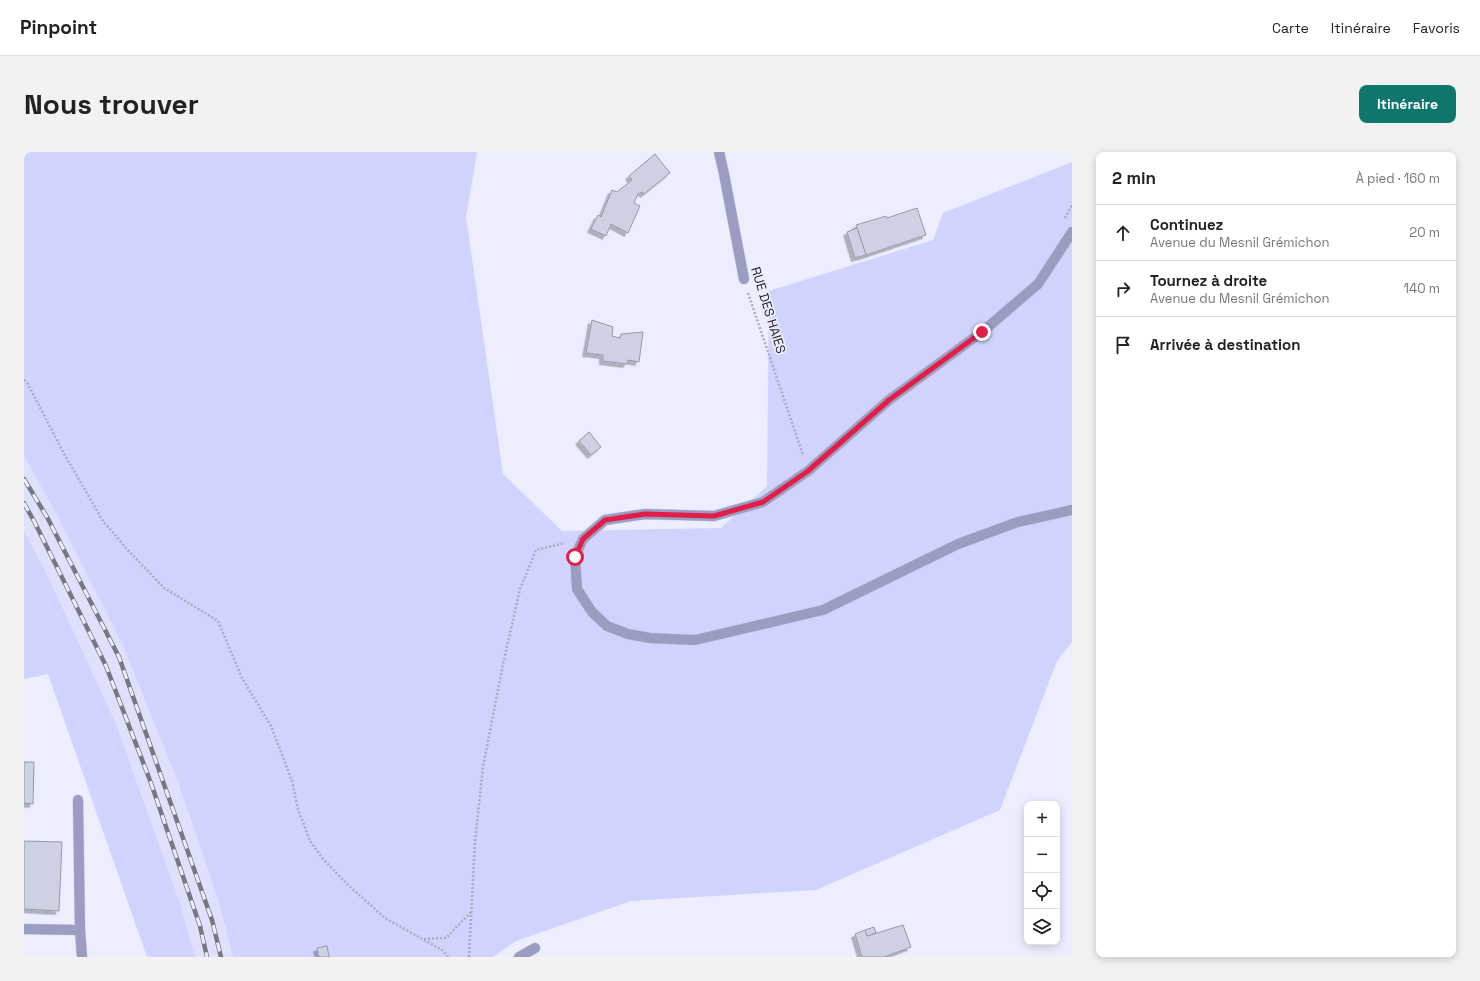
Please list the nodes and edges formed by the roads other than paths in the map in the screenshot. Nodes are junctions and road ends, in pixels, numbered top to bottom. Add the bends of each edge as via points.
1 (719, 152) edge
2 (1072, 232) edge
3 (744, 279) road end
4 (1072, 510) edge
5 (78, 800) dead end
6 (24, 929) edge
7 (80, 930) junction
8 (535, 948) dead end
9 (82, 957) edge
10 (519, 957) edge

1 - 3 street, RUE DES HAIES
2 - 4 street via 1038,284 982,332 889,400 808,471 763,502 714,516 645,514 605,520 583,539 575,557 577,589 592,612 607,626 628,634 650,638 696,640 824,610 958,544 1018,522
5 - 7 street
6 - 7 street
7 - 9 street
8 - 10 street

